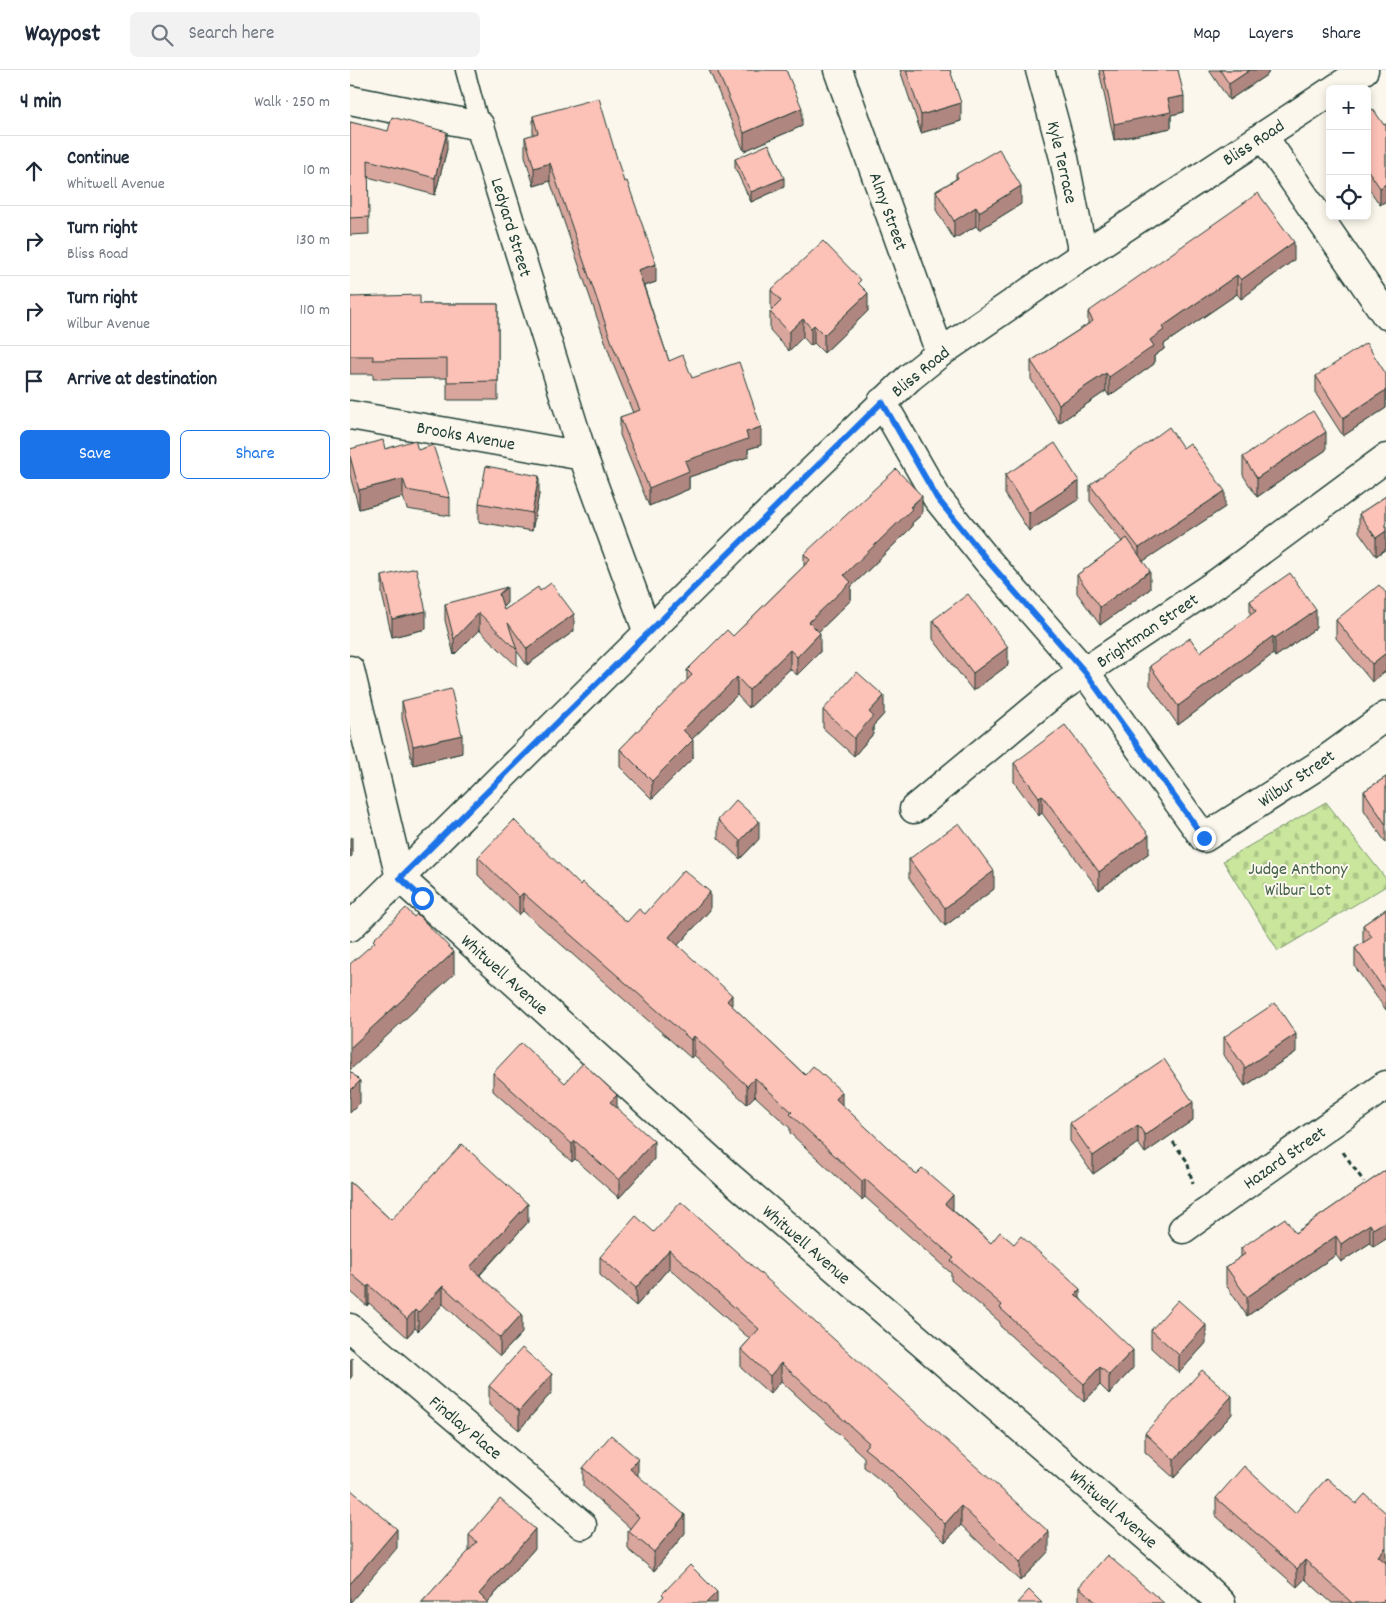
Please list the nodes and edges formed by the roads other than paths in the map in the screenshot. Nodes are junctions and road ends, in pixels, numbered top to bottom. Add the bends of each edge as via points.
1 (465, 70) edge
2 (838, 70) edge
3 (1040, 70) edge
4 (1364, 70) edge
5 (1341, 85) edge
6 (1326, 95) edge
7 (350, 100) edge
8 (480, 126) junction
9 (1263, 136) junction
10 (1083, 256) junction
11 (1386, 315) edge
12 (940, 353) junction
13 (882, 402) junction
14 (350, 415) edge
15 (582, 456) junction
16 (1386, 458) edge
17 (648, 633) junction
18 (350, 670) edge
19 (1085, 672) junction
20 (1386, 716) edge
21 (914, 809) dead end
22 (400, 878) junction
23 (350, 927) edge
24 (1386, 1085) edge
25 (1190, 1224) road end
26 (350, 1328) edge
27 (582, 1525) dead end
28 (1221, 1603) edge

1 - 8 lane
2 - 12 street, Almy Street
3 - 10 street, Kyle Terrace via 1064,158
4 - 5 street
6 - 9 street, Bliss Road
7 - 8 street
8 - 15 street, Ledyard Street
9 - 10 street, Bliss Road
9 - 11 street
10 - 12 street, Bliss Road
12 - 13 street, Bliss Road
13 - 17 street, Bliss Road
13 - 19 street via 937,498
14 - 15 street, Brooks Avenue
15 - 17 street, Ledyard Street
16 - 19 street, Brightman Street via 1217,583
17 - 22 street, Bliss Road
18 - 22 street
19 - 20 street, Wilbur Street via 1204,838 1317,766
19 - 21 street, Brightman Street via 1060,688
22 - 23 street, Bliss Road
22 - 28 street, Whitwell Avenue via 725,1173
24 - 25 street, Hazard Street
26 - 27 street, Findlay Place

